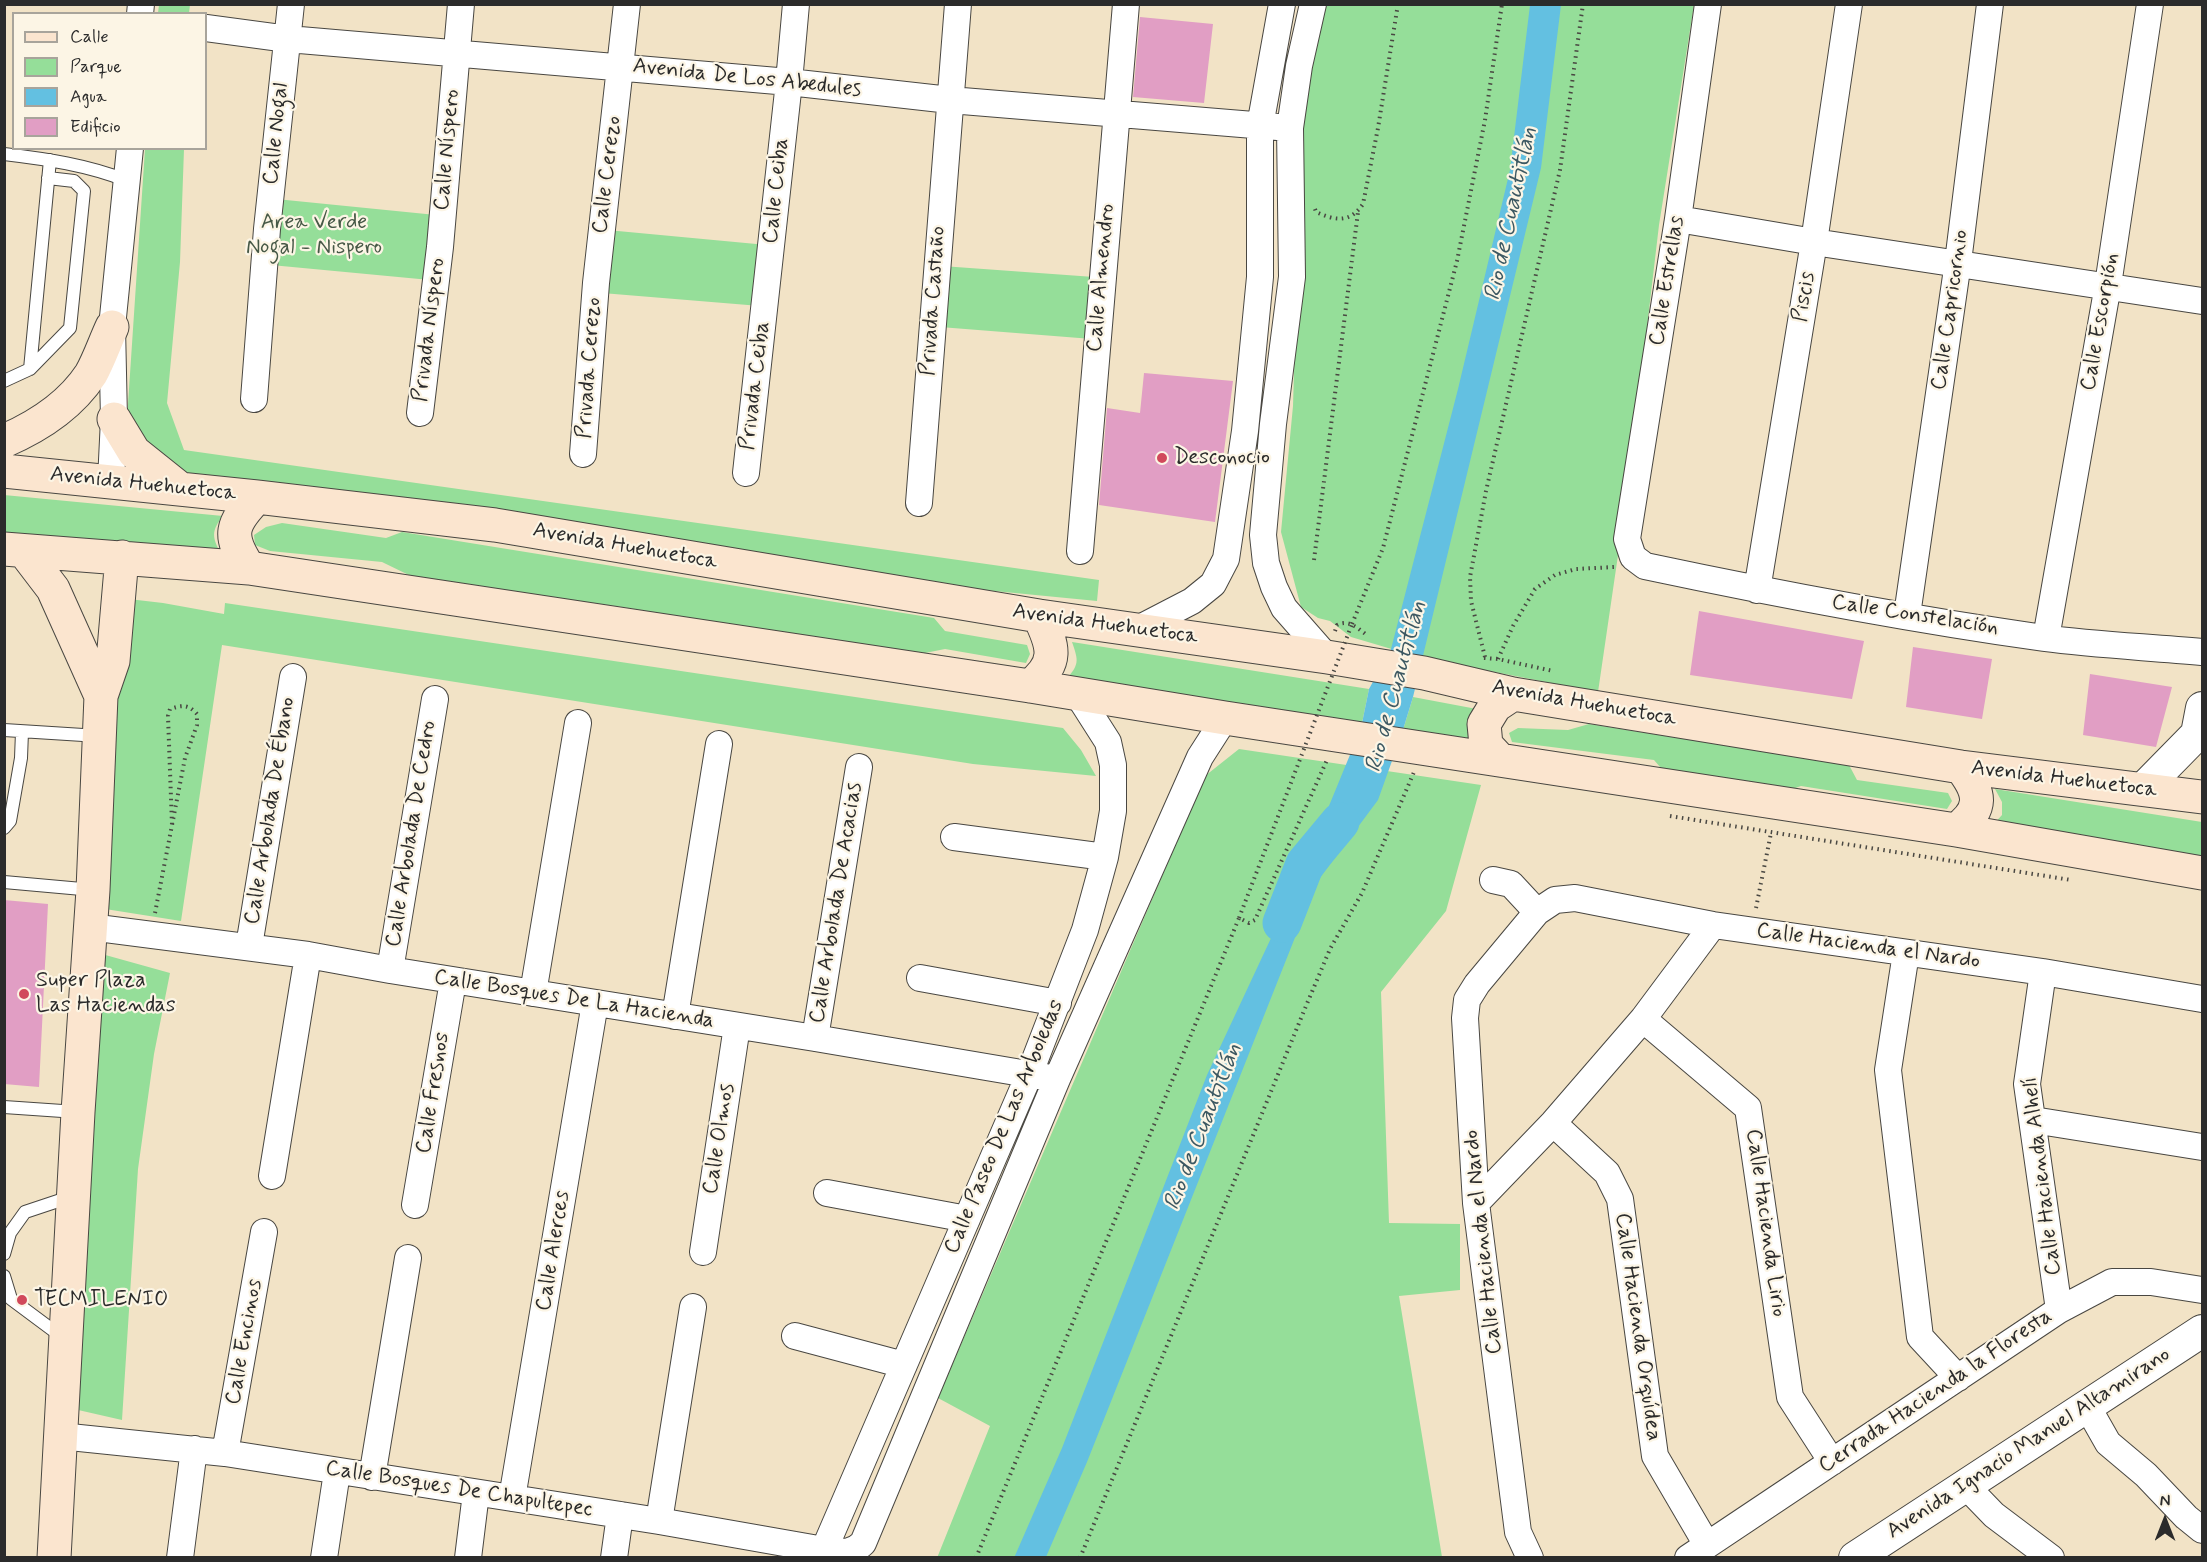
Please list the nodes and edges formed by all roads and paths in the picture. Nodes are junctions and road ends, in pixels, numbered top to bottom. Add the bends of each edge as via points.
1 (291, 4) edge
2 (461, 4) edge
3 (627, 4) edge
4 (796, 4) edge
5 (958, 4) edge
6 (1126, 4) edge
7 (1282, 4) edge
8 (1312, 4) edge
9 (1398, 4) edge
10 (1502, 4) edge
11 (1583, 4) edge
12 (1708, 4) edge
13 (1850, 4) edge
14 (1990, 4) edge
15 (2150, 4) edge
16 (207, 28) edge
17 (288, 39) junction
18 (456, 53) junction
19 (621, 67) junction
20 (789, 82) junction
21 (950, 100) junction
22 (1116, 115) junction
23 (1260, 126) junction
24 (1290, 128) junction
25 (130, 150) edge
26 (4, 154) edge
27 (50, 160) junction
28 (48, 178) junction
29 (128, 181) junction
30 (1312, 202) dead end
31 (1359, 211) junction
32 (1678, 219) junction
33 (1814, 242) junction
34 (440, 247) joint
35 (1959, 262) junction
36 (1260, 276) junction
37 (1292, 276) junction
38 (596, 283) joint
39 (2108, 285) junction
40 (766, 300) joint
41 (2202, 301) edge
42 (112, 327) junction
43 (30, 369) junction
44 (4, 381) edge
45 (254, 399) dead end
46 (420, 412) dead end
47 (114, 419) junction
48 (4, 441) edge
49 (583, 453) dead end
50 (4, 471) edge
51 (746, 473) dead end
52 (111, 481) junction
53 (179, 489) junction
54 (257, 497) junction
55 (919, 503) dead end
56 (14, 550) edge
57 (1080, 551) dead end
58 (122, 557) junction
59 (1314, 560) dead end
60 (1639, 561) junction
61 (249, 568) junction
62 (1757, 590) junction
63 (1907, 615) junction
64 (1039, 616) junction
65 (1138, 629) junction
66 (2046, 638) junction
67 (2202, 652) edge
68 (1327, 657) junction
69 (293, 677) dead end
70 (1030, 686) junction
71 (1499, 690) junction
72 (1078, 695) junction
73 (101, 696) junction
74 (435, 699) dead end
75 (1225, 718) junction
76 (578, 723) dead end
77 (4, 730) edge
78 (2201, 730) edge
79 (22, 732) junction
80 (1338, 735) junction
81 (99, 736) junction
82 (719, 744) dead end
83 (1500, 760) junction
84 (1416, 763) junction
85 (859, 767) dead end
86 (1961, 767) junction
87 (2143, 789) junction
88 (2202, 797) edge
89 (1667, 815) dead end
90 (172, 825) junction
91 (4, 828) edge
92 (1956, 830) junction
93 (1772, 832) junction
94 (954, 837) dead end
95 (1105, 856) junction
96 (2202, 873) edge
97 (1493, 880) dead end
98 (2075, 880) dead end
99 (4, 882) edge
100 (93, 890) junction
101 (1537, 912) junction
102 (1239, 918) junction
103 (1713, 925) junction
104 (90, 927) junction
105 (1751, 930) junction
106 (151, 934) junction
107 (249, 946) junction
108 (1906, 953) junction
109 (308, 955) junction
110 (390, 970) junction
111 (2043, 972) junction
112 (920, 978) dead end
113 (453, 981) junction
114 (533, 993) junction
115 (2202, 999) edge
116 (595, 1003) junction
117 (1058, 1003) junction
118 (675, 1016) junction
119 (1643, 1019) junction
120 (737, 1026) junction
121 (815, 1038) junction
122 (1029, 1075) junction
123 (1057, 1079) junction
124 (4, 1107) edge
125 (78, 1112) junction
126 (2033, 1120) junction
127 (1553, 1123) junction
128 (2202, 1147) edge
129 (273, 1176) dead end
130 (827, 1193) dead end
131 (74, 1195) junction
132 (1476, 1203) junction
133 (415, 1205) dead end
134 (967, 1219) junction
135 (264, 1232) dead end
136 (703, 1252) dead end
137 (4, 1254) edge
138 (408, 1258) dead end
139 (4, 1276) edge
140 (2202, 1290) edge
141 (693, 1307) dead end
142 (2059, 1310) junction
143 (2202, 1331) edge
144 (795, 1336) dead end
145 (65, 1340) junction
146 (904, 1365) junction
147 (1958, 1378) junction
148 (2087, 1406) junction
149 (60, 1436) junction
150 (194, 1449) junction
151 (225, 1453) junction
152 (1832, 1462) junction
153 (337, 1472) junction
154 (372, 1476) junction
155 (1965, 1485) junction
156 (476, 1493) junction
157 (512, 1498) junction
158 (620, 1515) junction
159 (659, 1521) junction
160 (2202, 1530) edge
161 (824, 1550) junction
162 (856, 1550) joint
163 (1697, 1551) edge
164 (54, 1557) edge
165 (180, 1557) edge
166 (324, 1557) edge
167 (468, 1557) edge
168 (614, 1557) edge
169 (976, 1557) edge
170 (1080, 1557) edge
171 (1530, 1557) edge
172 (1855, 1557) edge
173 (2051, 1557) edge

1 - 17 street, Calle Nogal
2 - 18 street, Calle Níspero
3 - 19 street, Calle Cerezo
4 - 20 street, Calle Ceiba
5 - 21 street, Privada Castaño
6 - 22 street, Calle Almendro
7 - 23 street
8 - 24 street
9 - 31 path via 1378,128
10 - 102 path, bridge via 1485,120 1457,261 1383,548
11 - 71 path via 1560,170 1470,577 1471,601
12 - 32 street, Calle Estrellas
13 - 33 street, Piscis
14 - 35 street, Calle Capricornio
15 - 39 street, Calle Escorpión
16 - 17 street, Avenida De Los Abedules
17 - 18 street, Avenida De Los Abedules
17 - 45 street, Calle Nogal via 267,229
18 - 19 street, Avenida De Los Abedules
18 - 34 street, Calle Níspero
19 - 20 street, Avenida De Los Abedules
19 - 38 street, Calle Cerezo
20 - 21 street, Avenida De Los Abedules
20 - 40 street, Calle Ceiba
21 - 22 street, Avenida De Los Abedules
21 - 55 street, Privada Castaño
22 - 23 street, Avenida De Los Abedules
22 - 57 street, Calle Almendro
23 - 24 street, Avenida De Los Abedules
23 - 36 street
24 - 37 street
25 - 29 street
26 - 27 lane
27 - 28 lane
27 - 29 lane
28 - 43 lane
28 - 43 lane via 74,181 84,191 70,328
29 - 42 street
30 - 31 path via 1316,212 1331,219 1347,220
31 - 59 path
32 - 33 street
32 - 60 street, Calle Estrellas via 1627,539
33 - 35 street
33 - 62 street, Piscis
34 - 46 street, Privada Níspero
35 - 39 street
35 - 63 street, Calle Capricornio
36 - 37 street
36 - 65 street via 1245,430 1226,560 1213,584 1199,595
37 - 68 street via 1263,536 1266,563 1284,608
38 - 49 street, Privada Cerezo
39 - 41 street
39 - 66 street, Calle Escorpión
40 - 51 street, Privada Ceiba
42 - 47 street
42 - 48 main road via 91,373 69,400 41,424
43 - 44 lane
47 - 52 street
47 - 53 main road via 134,452
50 - 52 main road, Avenida Huehuetoca
52 - 53 main road, Avenida Huehuetoca
53 - 54 main road, Avenida Huehuetoca
54 - 61 main road via 241,514 234,532 237,551
54 - 64 main road, Avenida Huehuetoca via 495,525
56 - 58 main road
56 - 73 main road via 53,589
58 - 61 main road
58 - 73 main road via 113,661
60 - 62 street, Calle Constelación
60 - 71 path via 1576,569 1555,575 1535,589 1498,659
61 - 70 main road
62 - 63 street, Calle Constelación
63 - 66 street, Calle Constelación
64 - 65 main road, Avenida Huehuetoca
64 - 70 main road via 1050,639 1052,658 1044,674
65 - 68 main road, Avenida Huehuetoca
66 - 67 street, Calle Constelación
68 - 71 main road, Avenida Huehuetoca
69 - 107 street, Calle Arbolada De Ébano
70 - 72 main road
71 - 83 main road via 1484,724 1486,745
71 - 86 main road, Avenida Huehuetoca
72 - 75 main road
72 - 95 street, Calle Paseo De Las Arboledas via 1108,742 1113,765 1113,811
73 - 81 main road
74 - 110 street, Calle Arbolada De Cedro
75 - 80 main road
75 - 123 street, Calle Paseo De Las Arboledas via 1200,757
76 - 114 street
77 - 79 lane
78 - 87 street
79 - 81 lane
79 - 91 lane via 10,821
80 - 84 main road
80 - 102 path via 1255,920 1250,923
81 - 100 main road
82 - 118 street
83 - 84 main road
83 - 92 main road
84 - 170 path via 1362,893 1330,950 1306,1006
85 - 121 street, Calle Arbolada De Acacias
86 - 87 main road, Avenida Huehuetoca
86 - 92 main road via 1974,784 1977,802 1971,819
87 - 88 main road, Avenida Huehuetoca
89 - 93 path
90 - 90 path via 196,725 197,714 183,705 170,709 168,716
90 - 106 path
92 - 96 main road
93 - 98 path
93 - 105 path
94 - 95 street
95 - 117 street, Calle Paseo De Las Arboledas via 1085,930
97 - 101 street via 1511,884
99 - 100 lane
100 - 104 main road
101 - 103 street, Calle Hacienda el Nardo via 1555,900 1575,898
101 - 132 street, Calle Hacienda el Nardo via 1467,1000
102 - 169 path
103 - 105 street, Calle Hacienda el Nardo
103 - 119 street
104 - 106 street, Calle Bosques De La Hacienda
104 - 125 main road
105 - 108 street, Calle Hacienda el Nardo
106 - 107 street, Calle Bosques De La Hacienda
107 - 109 street, Calle Bosques De La Hacienda
108 - 111 street, Calle Hacienda el Nardo
108 - 147 street via 1888,1070 1920,1337
109 - 110 street, Calle Bosques De La Hacienda
109 - 129 street
110 - 113 street, Calle Bosques De La Hacienda
111 - 115 street, Calle Hacienda el Nardo
111 - 126 street, Calle Hacienda Alhelí via 2027,1084
112 - 117 street
113 - 114 street, Calle Bosques De La Hacienda
113 - 133 street, Calle Fresnos
114 - 116 street, Calle Bosques De La Hacienda
116 - 118 street, Calle Bosques De La Hacienda
116 - 157 street, Calle Alerces
117 - 122 street, Calle Paseo De Las Arboledas
118 - 120 street, Calle Bosques De La Hacienda
119 - 127 street
119 - 152 street, Calle Hacienda Lirio via 1748,1108 1790,1397
120 - 121 street, Calle Bosques De La Hacienda
120 - 136 street, Calle Olmos
121 - 122 street, Calle Bosques De La Hacienda
122 - 123 street, Calle Bosques De La Hacienda
122 - 134 street, Calle Paseo De Las Arboledas
123 - 162 street, Calle Paseo De Las Arboledas via 863,1543
124 - 125 lane
125 - 131 main road
126 - 128 street
126 - 142 street, Calle Hacienda Alhelí
127 - 132 street
127 - 163 street, Calle Hacienda Orquídea via 1608,1173 1620,1198 1655,1456
130 - 134 street
131 - 137 lane via 25,1212 10,1233
131 - 145 main road
132 - 171 street, Calle Hacienda el Nardo via 1518,1532
134 - 146 street, Calle Paseo De Las Arboledas
135 - 151 street, Calle Encinos
138 - 154 street
139 - 145 lane via 11,1299
140 - 142 street, Cerrada Hacienda la Floresta via 2151,1282 2112,1282
141 - 159 street
142 - 147 street, Cerrada Hacienda la Floresta
143 - 148 street, Avenida Ignacio Manuel Altamirano
144 - 146 street
145 - 149 main road
146 - 161 street, Calle Paseo De Las Arboledas
147 - 152 street, Cerrada Hacienda la Floresta
148 - 155 street, Avenida Ignacio Manuel Altamirano
148 - 160 street via 2108,1443
149 - 150 street, Calle Bosques De Chapultepec
149 - 164 main road
150 - 151 street, Calle Bosques De Chapultepec
150 - 165 street
151 - 153 street, Calle Bosques De Chapultepec
152 - 163 street, Cerrada Hacienda la Floresta
153 - 154 street, Calle Bosques De Chapultepec
153 - 166 street
154 - 156 street, Calle Bosques De Chapultepec
155 - 172 street, Avenida Ignacio Manuel Altamirano
155 - 173 street via 1994,1515
156 - 157 street, Calle Bosques De Chapultepec
156 - 167 street
157 - 158 street, Calle Bosques De Chapultepec
158 - 159 street, Calle Bosques De Chapultepec
158 - 168 street
159 - 161 street, Calle Bosques De Chapultepec
161 - 162 street, Calle Bosques De Chapultepec

